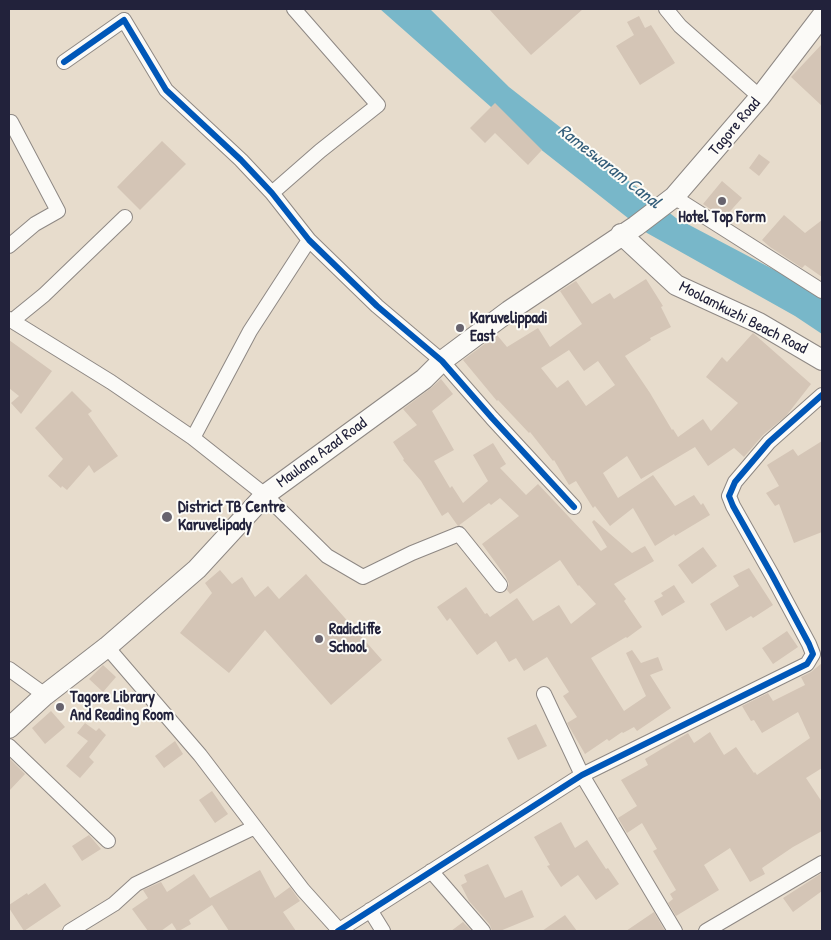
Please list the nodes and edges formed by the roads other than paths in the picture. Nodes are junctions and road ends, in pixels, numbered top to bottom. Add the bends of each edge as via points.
1 (294, 9) edge
2 (666, 9) edge
3 (822, 16) edge
4 (64, 62) dead end
5 (760, 97) junction
6 (11, 122) dead end
7 (272, 193) junction
8 (672, 199) junction
9 (124, 217) dead end
10 (628, 230) junction
11 (309, 240) junction
12 (9, 246) edge
13 (822, 291) edge
14 (11, 320) edge
15 (822, 360) edge
16 (442, 361) junction
17 (822, 395) edge
18 (193, 438) junction
19 (265, 495) junction
20 (574, 507) dead end
21 (500, 585) dead end
22 (107, 648) junction
23 (9, 669) edge
24 (544, 694) dead end
25 (45, 695) junction
26 (9, 728) edge
27 (9, 746) edge
28 (582, 775) junction
29 (255, 827) junction
30 (108, 842) dead end
31 (822, 863) edge
32 (431, 871) junction
33 (370, 910) junction
34 (70, 931) edge
35 (338, 931) edge
36 (383, 931) edge
37 (483, 931) edge
38 (674, 931) edge
39 (706, 931) edge

1 - 7 street via 378,105
2 - 5 street via 680,26
3 - 5 main road, Tagore Road
4 - 7 street via 124,20 166,90
5 - 8 main road, Tagore Road
6 - 12 street via 58,211 35,224
7 - 11 street
8 - 10 main road, Tagore Road
8 - 13 street
9 - 14 street via 44,295
10 - 15 main road, Moolamkuzhi Beach Road via 676,285 759,323
10 - 16 main road, Maulana Azad Road
11 - 16 street via 377,306
11 - 18 street via 250,331
14 - 18 street
16 - 19 main road, Maulana Azad Road via 424,379
16 - 20 street
17 - 28 street via 769,442 735,482 729,496 813,654 807,664
18 - 19 street
19 - 21 street via 327,556 363,577 459,534
19 - 22 main road, Maulana Azad Road via 197,569
22 - 25 main road, Maulana Azad Road
22 - 29 street via 200,754
23 - 25 street
24 - 28 street
25 - 26 main road, Maulana Azad Road
27 - 30 street
28 - 32 street
28 - 38 street
29 - 34 street via 136,884 114,904
29 - 35 street
31 - 39 street
32 - 33 street
32 - 37 street
33 - 35 street
33 - 36 street

